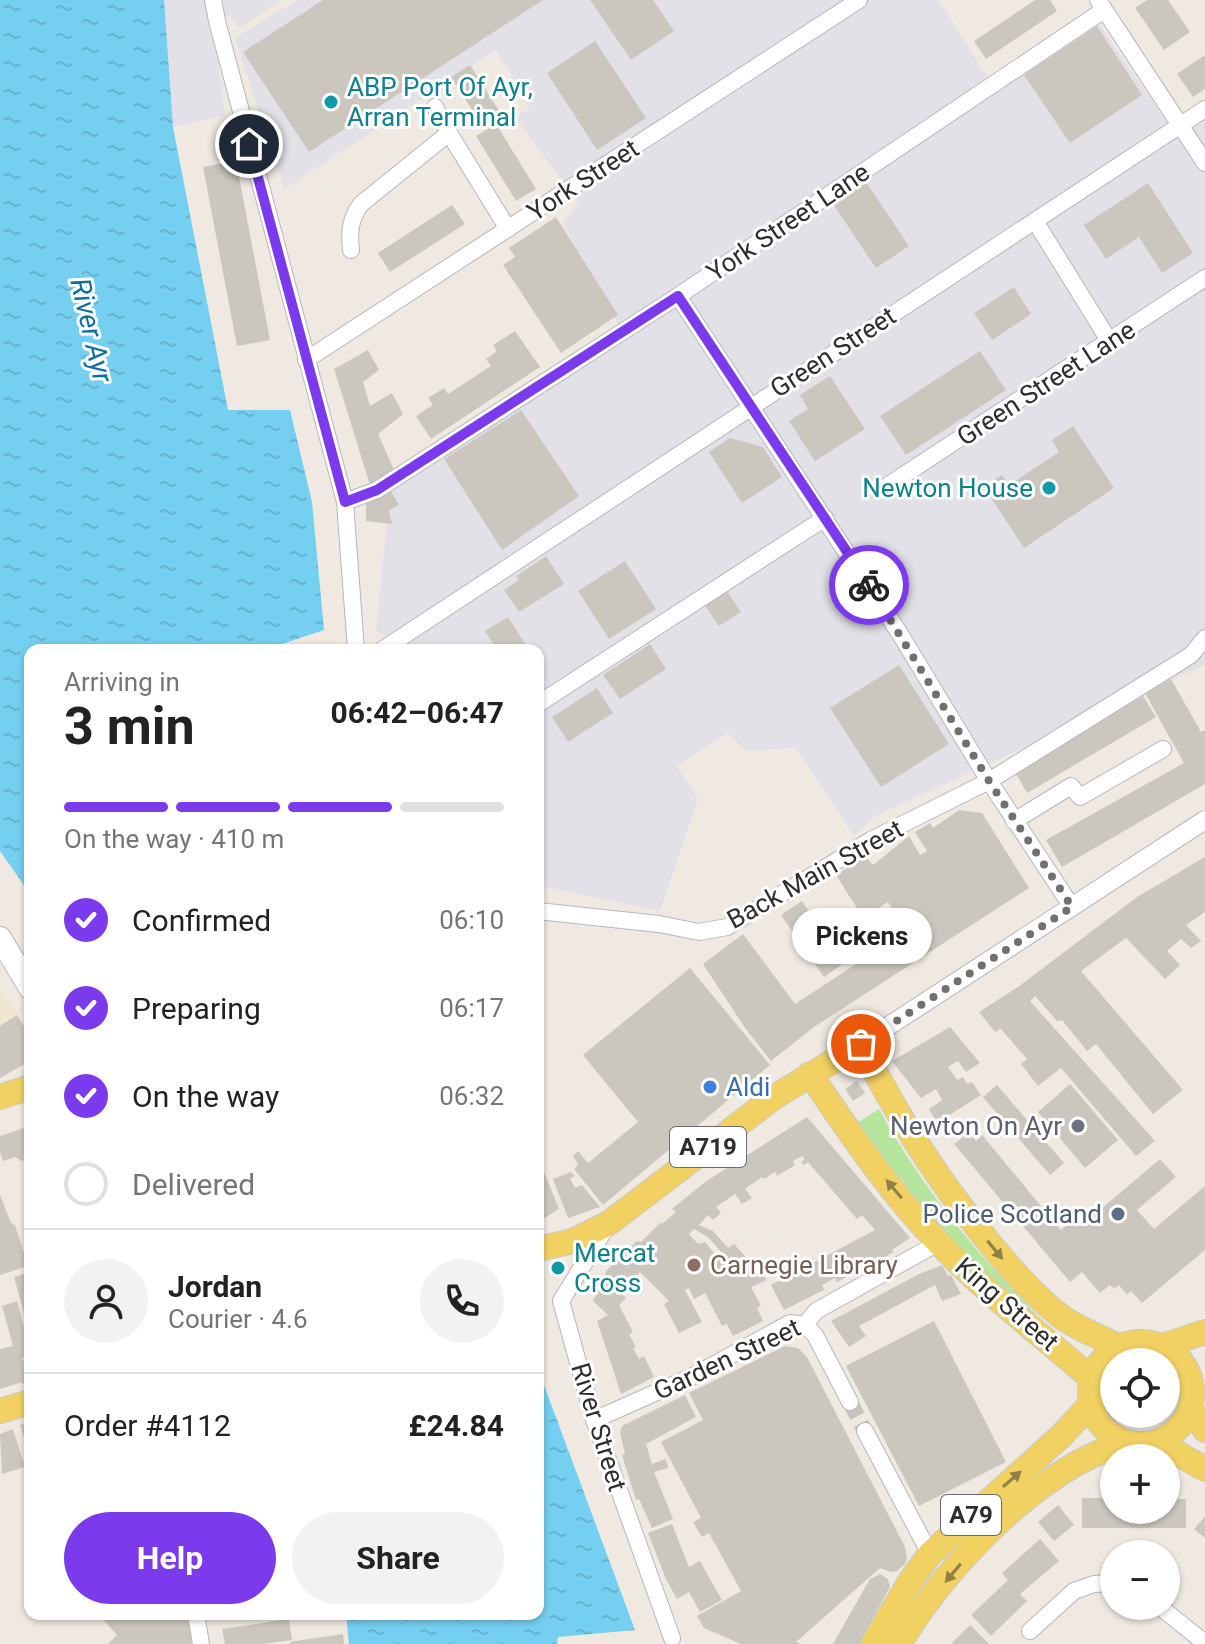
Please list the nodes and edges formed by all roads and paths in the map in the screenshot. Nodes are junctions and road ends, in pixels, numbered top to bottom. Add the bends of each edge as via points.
1 (213, 0) edge
2 (859, 0) edge
3 (1101, 5) edge
4 (435, 107) dead end
5 (1205, 109) edge
6 (1179, 126) junction
7 (449, 133) junction
8 (1205, 163) edge
9 (1035, 221) junction
10 (508, 229) junction
11 (351, 250) dead end
12 (1205, 278) edge
13 (678, 296) junction
14 (1110, 342) junction
15 (306, 360) junction
16 (752, 404) junction
17 (887, 486) dead end
18 (345, 502) junction
19 (825, 518) junction
20 (1205, 638) edge
21 (356, 644) edge
22 (391, 644) edge
23 (544, 700) edge
24 (1163, 749) dead end
25 (989, 781) junction
26 (1205, 820) edge
27 (1014, 821) junction
28 (1072, 907) junction
29 (544, 912) edge
30 (0, 938) edge
31 (24, 978) edge
32 (861, 1044) junction
33 (810, 1074) junction
34 (24, 1089) edge
35 (0, 1097) edge
36 (609, 1223) junction
37 (938, 1243) junction
38 (544, 1248) edge
39 (805, 1325) junction
40 (1205, 1332) edge
41 (1118, 1346) junction
42 (1162, 1346) junction
43 (1091, 1378) junction
44 (1196, 1394) edge
45 (850, 1402) tunnel mouth
46 (1090, 1405) junction
47 (594, 1420) junction
48 (1205, 1430) edge
49 (865, 1431) tunnel mouth
50 (1124, 1442) junction
51 (1157, 1442) junction
52 (1205, 1469) edge
53 (930, 1554) junction
54 (1100, 1584) edge
55 (197, 1620) edge
56 (1176, 1620) edge
57 (1030, 1631) dead end
58 (675, 1642) edge
59 (1205, 1643) edge
60 (201, 1644) edge
61 (873, 1644) edge
62 (899, 1644) edge

1 - 15 street
2 - 10 street, York Street
3 - 6 street
3 - 13 street, York Street Lane
4 - 7 street
5 - 6 street, Green Street
6 - 8 street
6 - 9 street, Green Street
7 - 10 street
7 - 11 street via 361,204 349,232
9 - 14 street
9 - 16 street, Green Street
10 - 15 street, York Street
12 - 14 street, Green Street Lane
13 - 16 street
13 - 18 street, York Street Lane via 377,490
14 - 17 street, Green Street Lane
15 - 18 street
16 - 19 street
16 - 22 street, Green Street
18 - 21 street
19 - 23 street
19 - 25 street
20 - 25 street, Back Main Street via 1191,655
24 - 27 street via 1080,797 1071,786
25 - 27 street
25 - 29 street, Back Main Street via 871,840 727,927 699,932
26 - 28 street
27 - 28 street
28 - 32 street
30 - 31 main road
32 - 33 main road, A719
32 -> 41 main road, King Street via 919,1149 1001,1258 1065,1319
33 - 36 main road, A719
37 -> 33 main road, King Street via 867,1157
34 - 35 main road
36 - 38 main road, A719 via 573,1241
36 - 47 street, River Street via 561,1301
37 - 39 street, Garden Street via 816,1311
37 - 43 main road, King Street
39 - 45 street
39 - 47 street, Garden Street via 790,1323 693,1376
40 - 42 main road
41 - 42 main road, King Street via 1147,1341
41 - 43 main road
42 - 44 main road via 1184,1365
43 - 46 main road
44 - 48 main road
44 - 51 main road via 1178,1429
46 - 50 main road via 1102,1428
53 -> 46 main road, A79
47 - 58 street, River Street
49 - 53 street
50 - 51 main road, A79
50 -> 62 main road, A79 via 1045,1484 999,1523 933,1596
51 - 52 main road
53 - 61 main road, A79
54 - 57 street via 1074,1591
55 - 60 street
56 - 59 street

